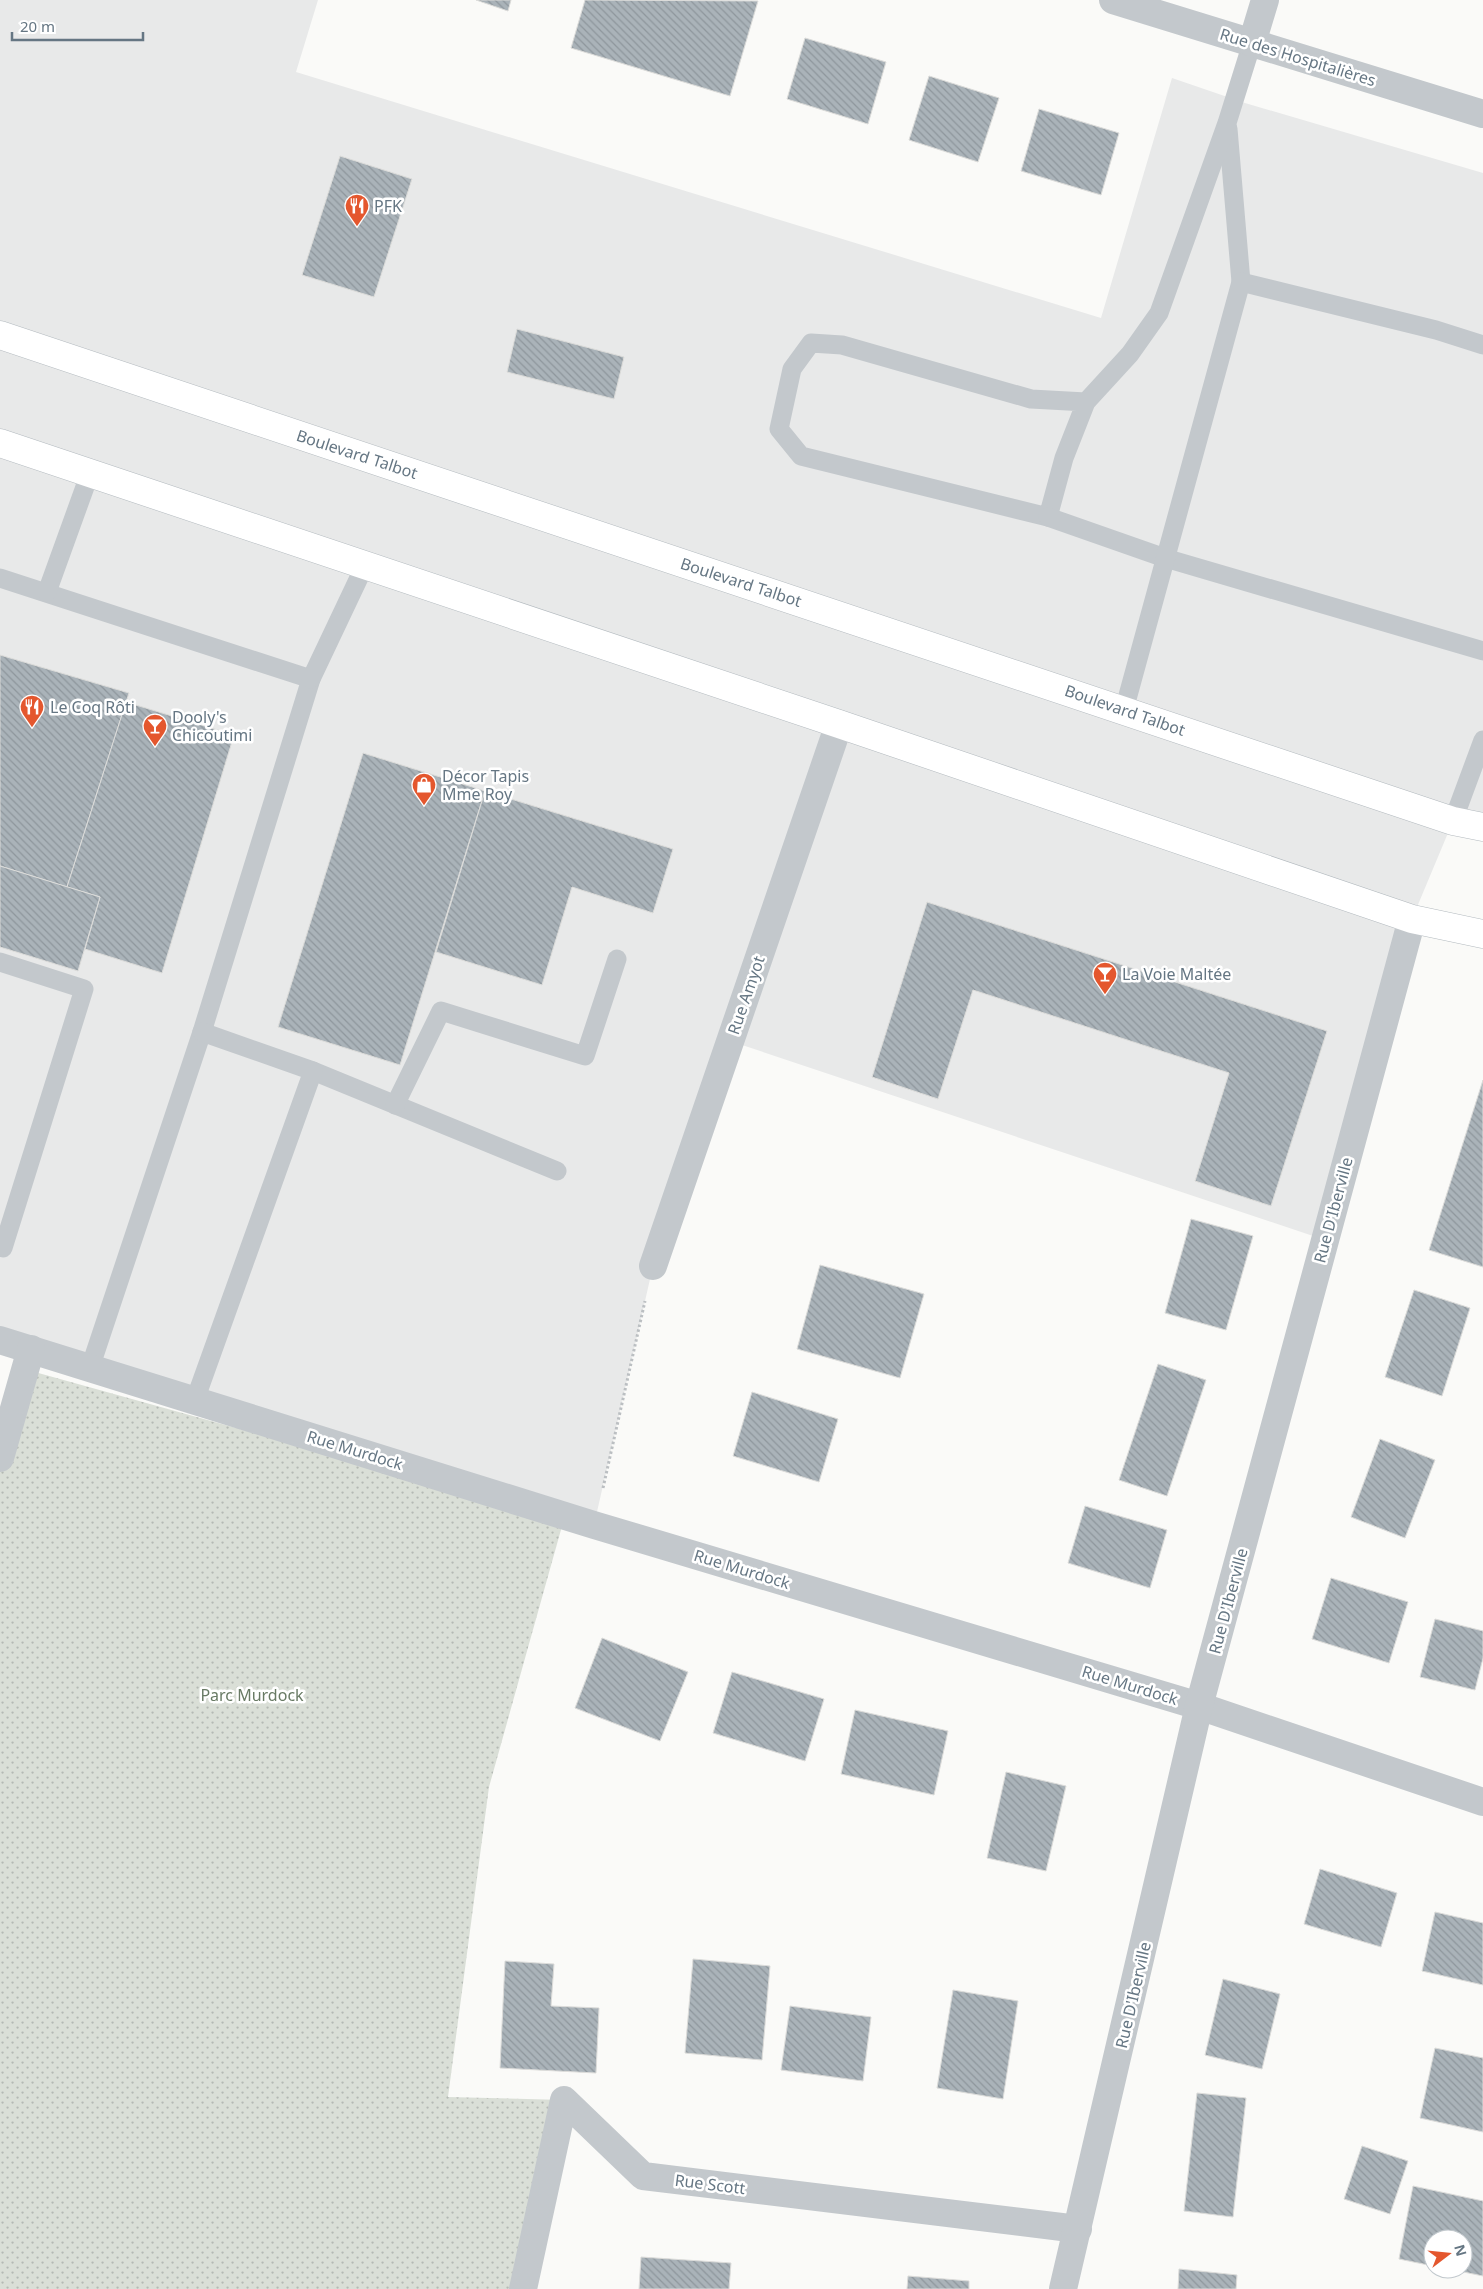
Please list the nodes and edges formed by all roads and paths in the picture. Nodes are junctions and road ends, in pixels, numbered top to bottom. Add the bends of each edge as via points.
1 (1113, 0) edge
2 (1265, 0) edge
3 (1252, 43) junction
4 (1483, 114) edge
5 (1228, 123) junction
6 (1241, 282) junction
7 (0, 335) edge
8 (1483, 345) edge
9 (1086, 402) junction
10 (0, 443) edge
11 (90, 473) junction
12 (1048, 517) junction
13 (1165, 558) junction
14 (365, 565) junction
15 (0, 578) edge
16 (47, 592) junction
17 (1483, 651) edge
18 (311, 679) junction
19 (1124, 710) junction
20 (839, 724) junction
21 (1483, 740) edge
22 (1453, 821) junction
23 (1483, 828) edge
24 (1412, 919) junction
25 (1483, 934) edge
26 (617, 959) dead end
27 (0, 962) edge
28 (202, 1032) junction
29 (313, 1072) junction
30 (395, 1105) junction
31 (557, 1171) dead end
32 (0, 1247) edge
33 (653, 1266) joint
34 (0, 1340) edge
35 (31, 1349) junction
36 (90, 1368) junction
37 (196, 1400) junction
38 (0, 1458) edge
39 (594, 1525) junction
40 (1199, 1706) junction
41 (1483, 1802) edge
42 (1078, 2229) junction
43 (523, 2289) edge
44 (1063, 2289) edge

1 - 3 street, Rue des Hospitalières
2 - 3 street
3 - 4 street, Rue des Hospitalières
3 - 5 lane
5 - 6 lane
5 - 9 lane via 1159,313 1130,354
6 - 8 lane via 1436,330
6 - 13 lane
7 - 19 main road, Boulevard Talbot
9 - 12 lane via 1064,458
9 - 12 lane via 1031,399 842,345 811,342 792,369 780,429 801,456
10 - 11 main road
11 - 14 main road
11 - 16 lane
12 - 13 lane
13 - 17 lane
13 - 19 lane
14 - 18 lane
14 - 20 main road
15 - 16 lane
16 - 18 lane
18 - 28 lane
19 - 22 main road, Boulevard Talbot
20 - 24 main road
20 - 33 street, Rue Amyot
21 - 22 lane
22 - 23 main road, Boulevard Talbot
24 - 25 main road
24 - 40 street, Rue D'Iberville
26 - 30 lane via 585,1056 441,1011
27 - 32 lane via 84,989 3,1248
28 - 29 lane
28 - 36 lane
29 - 30 lane
29 - 37 lane
30 - 31 lane
33 - 39 path
34 - 35 street, Rue Murdock
35 - 36 street, Rue Murdock
35 - 38 street
36 - 37 street, Rue Murdock
37 - 39 street, Rue Murdock
39 - 40 street, Rue Murdock
40 - 41 street, Rue Murdock
40 - 42 street, Rue D'Iberville
42 - 43 street, Rue Scott via 643,2176 564,2100
42 - 44 street, Rue D'Iberville

